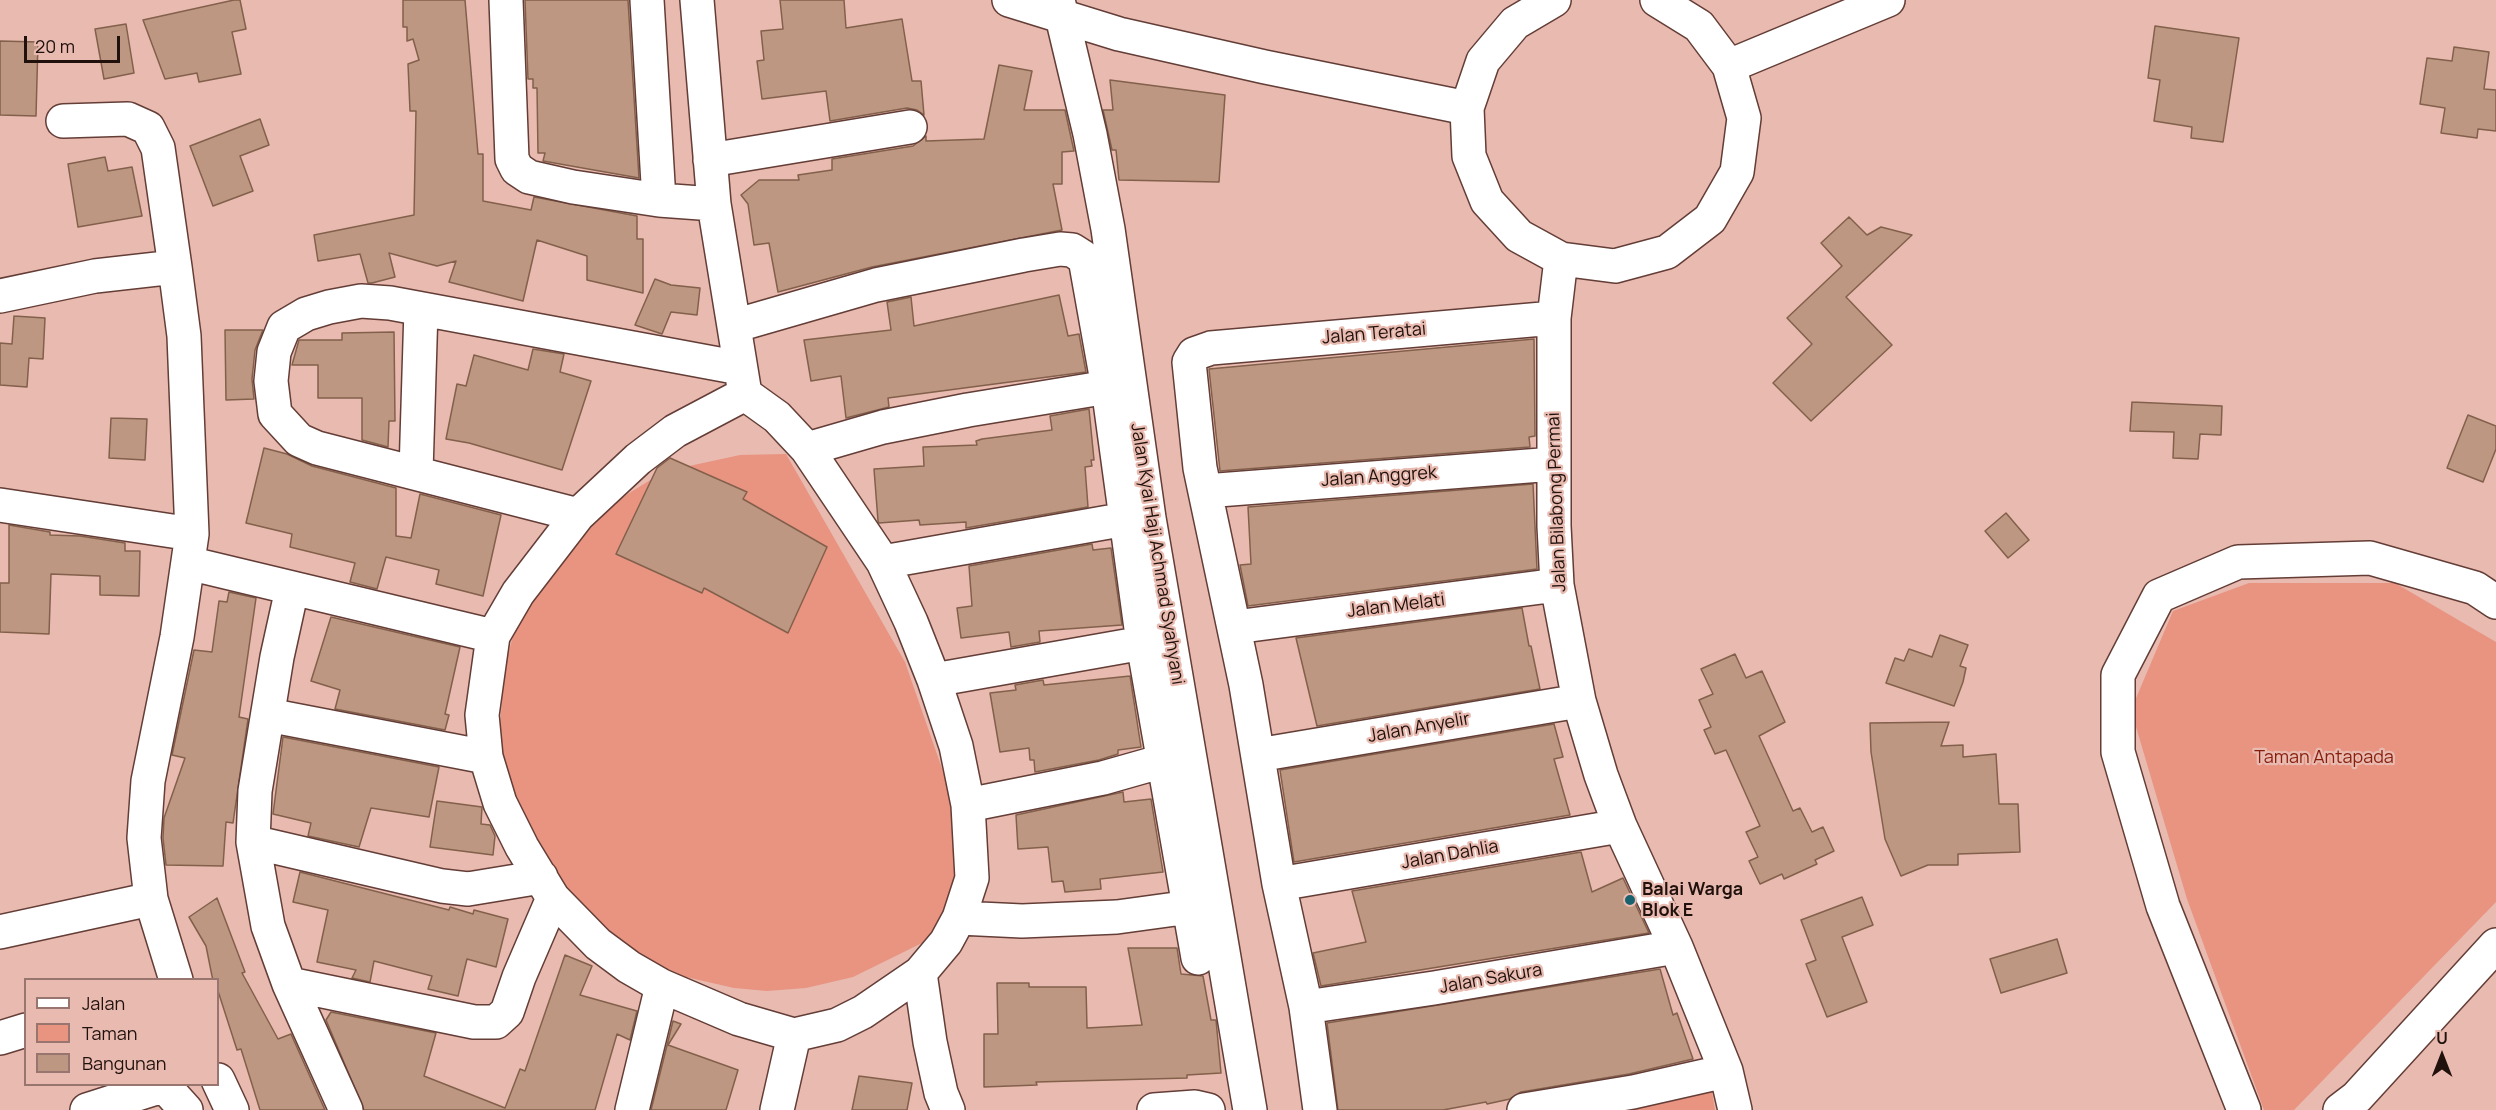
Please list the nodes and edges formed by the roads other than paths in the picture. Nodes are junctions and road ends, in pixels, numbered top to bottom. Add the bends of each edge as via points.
1 (506, 0) edge
2 (647, 0) edge
3 (697, 0) edge
4 (1009, 0) edge
5 (1554, 0) edge
6 (1657, 0) edge
7 (1888, 0) edge
8 (1059, 7) edge
9 (1730, 66) junction
10 (1467, 108) junction
11 (63, 121) dead end
12 (910, 127) dead end
13 (710, 160) junction
14 (659, 200) junction
15 (714, 204) junction
16 (1561, 259) junction
17 (175, 267) junction
18 (0, 296) edge
19 (421, 309) junction
20 (1554, 318) junction
21 (734, 326) junction
22 (743, 381) junction
23 (1108, 387) junction
24 (807, 449) junction
25 (1554, 464) junction
26 (416, 472) junction
27 (1204, 491) junction
28 (0, 505) edge
29 (578, 515) junction
30 (1126, 519) junction
31 (190, 549) junction
32 (883, 562) junction
33 (1557, 585) junction
34 (292, 589) junction
35 (2496, 602) edge
36 (1235, 627) junction
37 (493, 636) junction
38 (1143, 643) junction
39 (934, 680) junction
40 (1580, 701) junction
41 (268, 715) junction
42 (1258, 755) junction
43 (486, 757) junction
44 (1163, 761) junction
45 (968, 805) junction
46 (1620, 826) junction
47 (253, 842) junction
48 (1279, 884) junction
49 (547, 888) junction
50 (151, 899) junction
51 (1190, 907) junction
52 (959, 918) junction
53 (7, 928) edge
54 (2496, 945) edge
55 (1676, 947) junction
56 (1198, 958) dead end
57 (920, 973) junction
58 (169, 977) edge
59 (289, 984) junction
60 (662, 986) junction
61 (1306, 1007) junction
62 (24, 1031) edge
63 (794, 1035) junction
64 (0, 1038) edge
65 (1726, 1071) junction
66 (219, 1082) edge
67 (87, 1110) edge
68 (186, 1110) edge
69 (232, 1110) edge
70 (346, 1110) edge
71 (632, 1110) edge
72 (777, 1110) edge
73 (948, 1110) edge
74 (1154, 1110) edge
75 (1208, 1110) edge
76 (1250, 1110) edge
77 (1320, 1110) edge
78 (1524, 1110) edge
79 (1735, 1110) edge
80 (2244, 1110) edge
81 (2340, 1110) edge

1 - 14 street via 512,159 517,169 546,182
2 - 14 street
3 - 13 street
4 - 8 street
5 - 10 street via 1515,23 1483,61
6 - 9 street via 1699,26
7 - 9 street
8 - 10 street via 1119,34
8 - 76 street, Jalan Kyai Haji Achmad Syahyani via 1108,229 1149,518
9 - 16 street via 1744,118 1740,150 1737,172 1710,219 1667,252 1657,255 1615,266
10 - 16 street via 1469,156 1486,201 1519,236
11 - 17 street via 128,119 148,128 158,148
12 - 13 street
13 - 15 street
14 - 15 street
15 - 21 street
16 - 20 street, Jalan Bilabong Permai
17 - 18 street via 95,276
17 - 31 street via 186,359
19 - 22 street
19 - 26 street
19 - 26 street via 360,301 306,314 284,327 274,352 271,381 275,414 299,440
20 - 25 street, Jalan Bilabong Permai
20 - 27 street, Jalan Teratai via 1211,348 1194,354 1189,373
21 - 22 street
21 - 23 street via 876,285 1060,249 1072,250 1083,256 1086,264
22 - 24 street
22 - 29 street via 638,459
23 - 24 street via 883,427
23 - 30 street
24 - 32 street
25 - 27 street, Jalan Anggrek
25 - 33 street, Jalan Bilabong Permai
26 - 29 street
27 - 36 street
28 - 31 street
29 - 37 street via 518,593
30 - 32 street
30 - 38 street
31 - 34 street
31 - 50 street via 148,781 144,838
32 - 39 street
33 - 36 street, Jalan Melati
33 - 40 street, Jalan Bilabong Permai
34 - 37 street
34 - 41 street
35 - 80 street via 2475,588 2370,558 2238,562 2159,596 2118,675 2118,752 2163,906
36 - 42 street
37 - 43 street via 482,715
38 - 39 street
38 - 44 street
39 - 45 street via 956,746
40 - 42 street, Jalan Anyelir
40 - 46 street, Jalan Bilabong Permai
41 - 43 street
41 - 47 street via 255,791
42 - 48 street
43 - 49 street via 501,803
44 - 45 street via 1103,778
44 - 51 street
45 - 52 street via 972,878
46 - 48 street, Jalan Dahlia
46 - 55 street, Jalan Bilabong Permai
47 - 49 street via 442,886
47 - 59 street via 268,926
48 - 61 street
49 - 59 street via 507,1012 496,1022 474,1022
49 - 60 street via 598,944
50 - 53 street
50 - 58 street
51 - 52 street via 1117,917 1022,921
51 - 56 street
52 - 57 street via 946,942
54 - 81 street via 2357,1097
55 - 61 street, Jalan Sakura
55 - 65 street, Jalan Bilabong Permai
57 - 63 street via 837,1025
57 - 73 street via 930,1042
59 - 70 street
60 - 63 street via 739,1019
60 - 71 street
61 - 77 street
62 - 64 street
63 - 72 street
65 - 78 street
65 - 79 street, Jalan Bilabong Permai
66 - 69 street
67 - 68 street via 156,1088 167,1089
74 - 75 street

